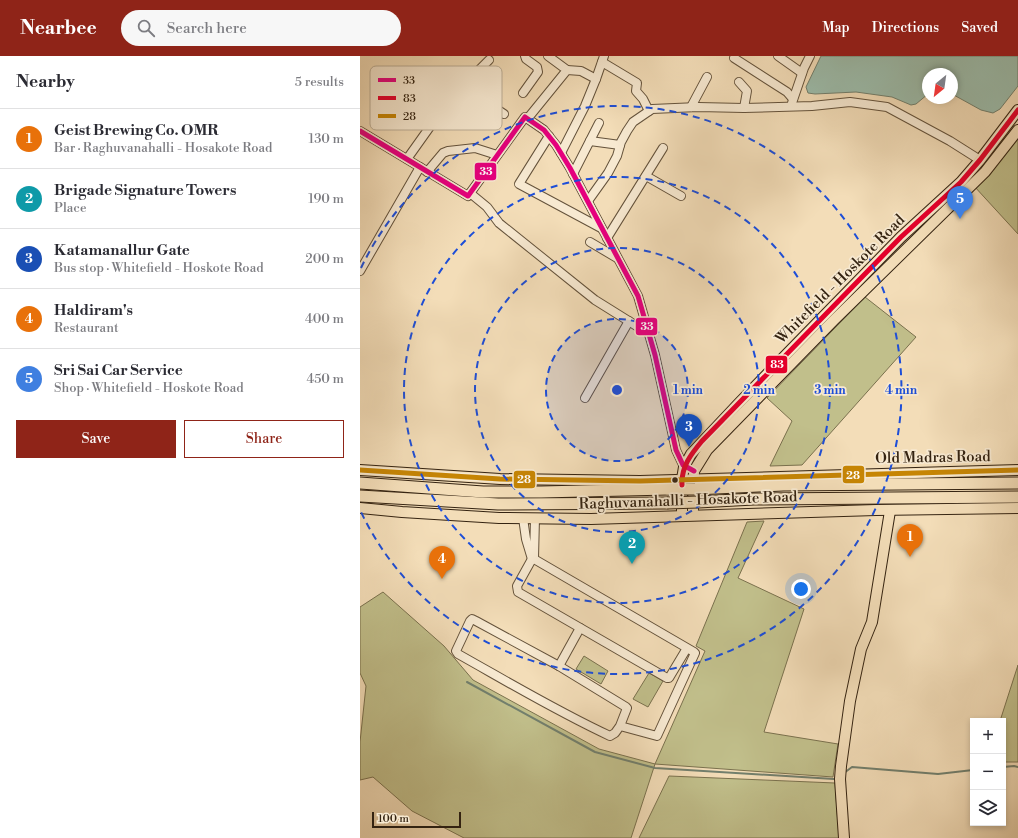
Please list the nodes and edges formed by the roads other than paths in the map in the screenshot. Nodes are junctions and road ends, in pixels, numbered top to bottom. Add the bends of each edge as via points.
1 (525, 56) edge
2 (548, 56) edge
3 (778, 56) edge
4 (810, 56) edge
5 (734, 58) dead end
6 (603, 59) edge
7 (489, 60) dead end
8 (483, 66) edge
9 (567, 70) junction
10 (802, 73) junction
11 (707, 77) dead end
12 (596, 79) junction
13 (739, 82) dead end
14 (523, 93) dead end
15 (792, 103) junction
16 (691, 107) junction
17 (744, 108) junction
18 (1018, 110) edge
19 (649, 111) junction
20 (528, 118) junction
21 (600, 123) dead end
22 (427, 130) edge
23 (1018, 130) edge
24 (360, 131) edge
25 (549, 136) junction
26 (590, 141) junction
27 (620, 145) junction
28 (663, 148) dead end
29 (561, 153) junction
30 (497, 155) junction
31 (406, 159) junction
32 (980, 160) junction
33 (420, 167) junction
34 (428, 172) junction
35 (573, 174) junction
36 (646, 176) junction
37 (470, 193) junction
38 (954, 195) junction
39 (681, 196) dead end
40 (588, 201) junction
41 (602, 229) junction
42 (607, 238) junction
43 (590, 242) dead end
44 (618, 258) junction
45 (360, 271) edge
46 (630, 321) junction
47 (648, 331) junction
48 (585, 398) dead end
49 (684, 467) junction
50 (360, 470) edge
51 (1018, 470) edge
52 (682, 479) junction
53 (694, 480) junction
54 (360, 483) edge
55 (1018, 483) edge
56 (360, 496) edge
57 (1018, 497) edge
58 (360, 508) edge
59 (1018, 508) edge
60 (890, 510) junction
61 (682, 516) junction
62 (693, 516) junction
63 (524, 518) junction
64 (534, 518) junction
65 (533, 559) junction
66 (580, 628) junction
67 (686, 648) junction
68 (560, 666) junction
69 (620, 726) junction
70 (844, 838) edge

1 - 14 street via 537,67 538,72
2 - 9 street
3 - 10 street
4 - 10 street
5 - 15 street via 787,92
6 - 12 street
6 - 19 street via 637,84 636,91 643,98
7 - 8 street
9 - 12 street via 581,71
9 - 20 street
10 - 15 street
11 - 16 street
12 - 29 street
13 - 17 street via 747,91
15 - 17 street
15 - 32 street via 850,102 887,107
16 - 17 street
16 - 19 street
18 - 32 main road, Whitefield - Hoskote Road
19 - 27 street via 633,122
20 - 25 street
20 - 30 street via 524,116
21 - 26 street
22 - 31 street
23 - 38 main road, Whitefield - Hoskote Road via 990,167
24 - 31 street
25 - 29 street
25 - 41 street via 519,184
26 - 27 street
26 - 35 street
27 - 40 street via 608,173
28 - 36 street
29 - 35 street
30 - 34 street via 475,148 448,151 443,153
30 - 37 street
31 - 33 street
32 - 38 main road, Whitefield - Hoskote Road
33 - 34 street
33 - 45 street
34 - 37 street via 468,196
35 - 40 street
36 - 39 street
36 - 42 street
37 - 46 street via 518,239 595,300
38 - 49 main road, Whitefield - Hoskote Road via 901,237 702,441
38 - 53 main road, Whitefield - Hoskote Road via 707,450
40 - 41 street
41 - 42 street
42 - 44 street
43 - 44 street
44 - 47 street via 638,296
46 - 47 street
46 - 48 street
47 - 49 street via 676,450
49 - 52 main road, Whitefield - Hoskote Road
49 - 53 street
50 - 52 main road, Old Madras Road via 500,479
51 - 53 main road, Old Madras Road
52 - 53 main road, Old Madras Road
52 - 61 main road, Whitefield - Hoskote Road
53 - 54 highway, bridge via 668,489 542,492 483,492
53 - 55 highway via 783,485
53 - 62 main road
56 - 57 highway, bridge via 498,504
58 - 63 main road, Raghuvanahalli - Hosakote Road
59 - 60 main road, Raghuvanahalli - Hosakote Road
60 - 62 main road, Raghuvanahalli - Hosakote Road
60 - 70 main road via 872,622 861,649 840,766
61 - 62 main road, Raghuvanahalli - Hosakote Road
61 - 64 main road, Raghuvanahalli - Hosakote Road
63 - 64 main road, Raghuvanahalli - Hosakote Road
63 - 65 street via 526,539
64 - 65 street
65 - 66 street via 517,586 518,592
65 - 67 street
66 - 67 street via 667,678 670,678
66 - 68 street
67 - 69 street via 695,653 657,736
68 - 69 street via 627,708
68 - 69 street via 472,620 456,651 590,727 610,736

